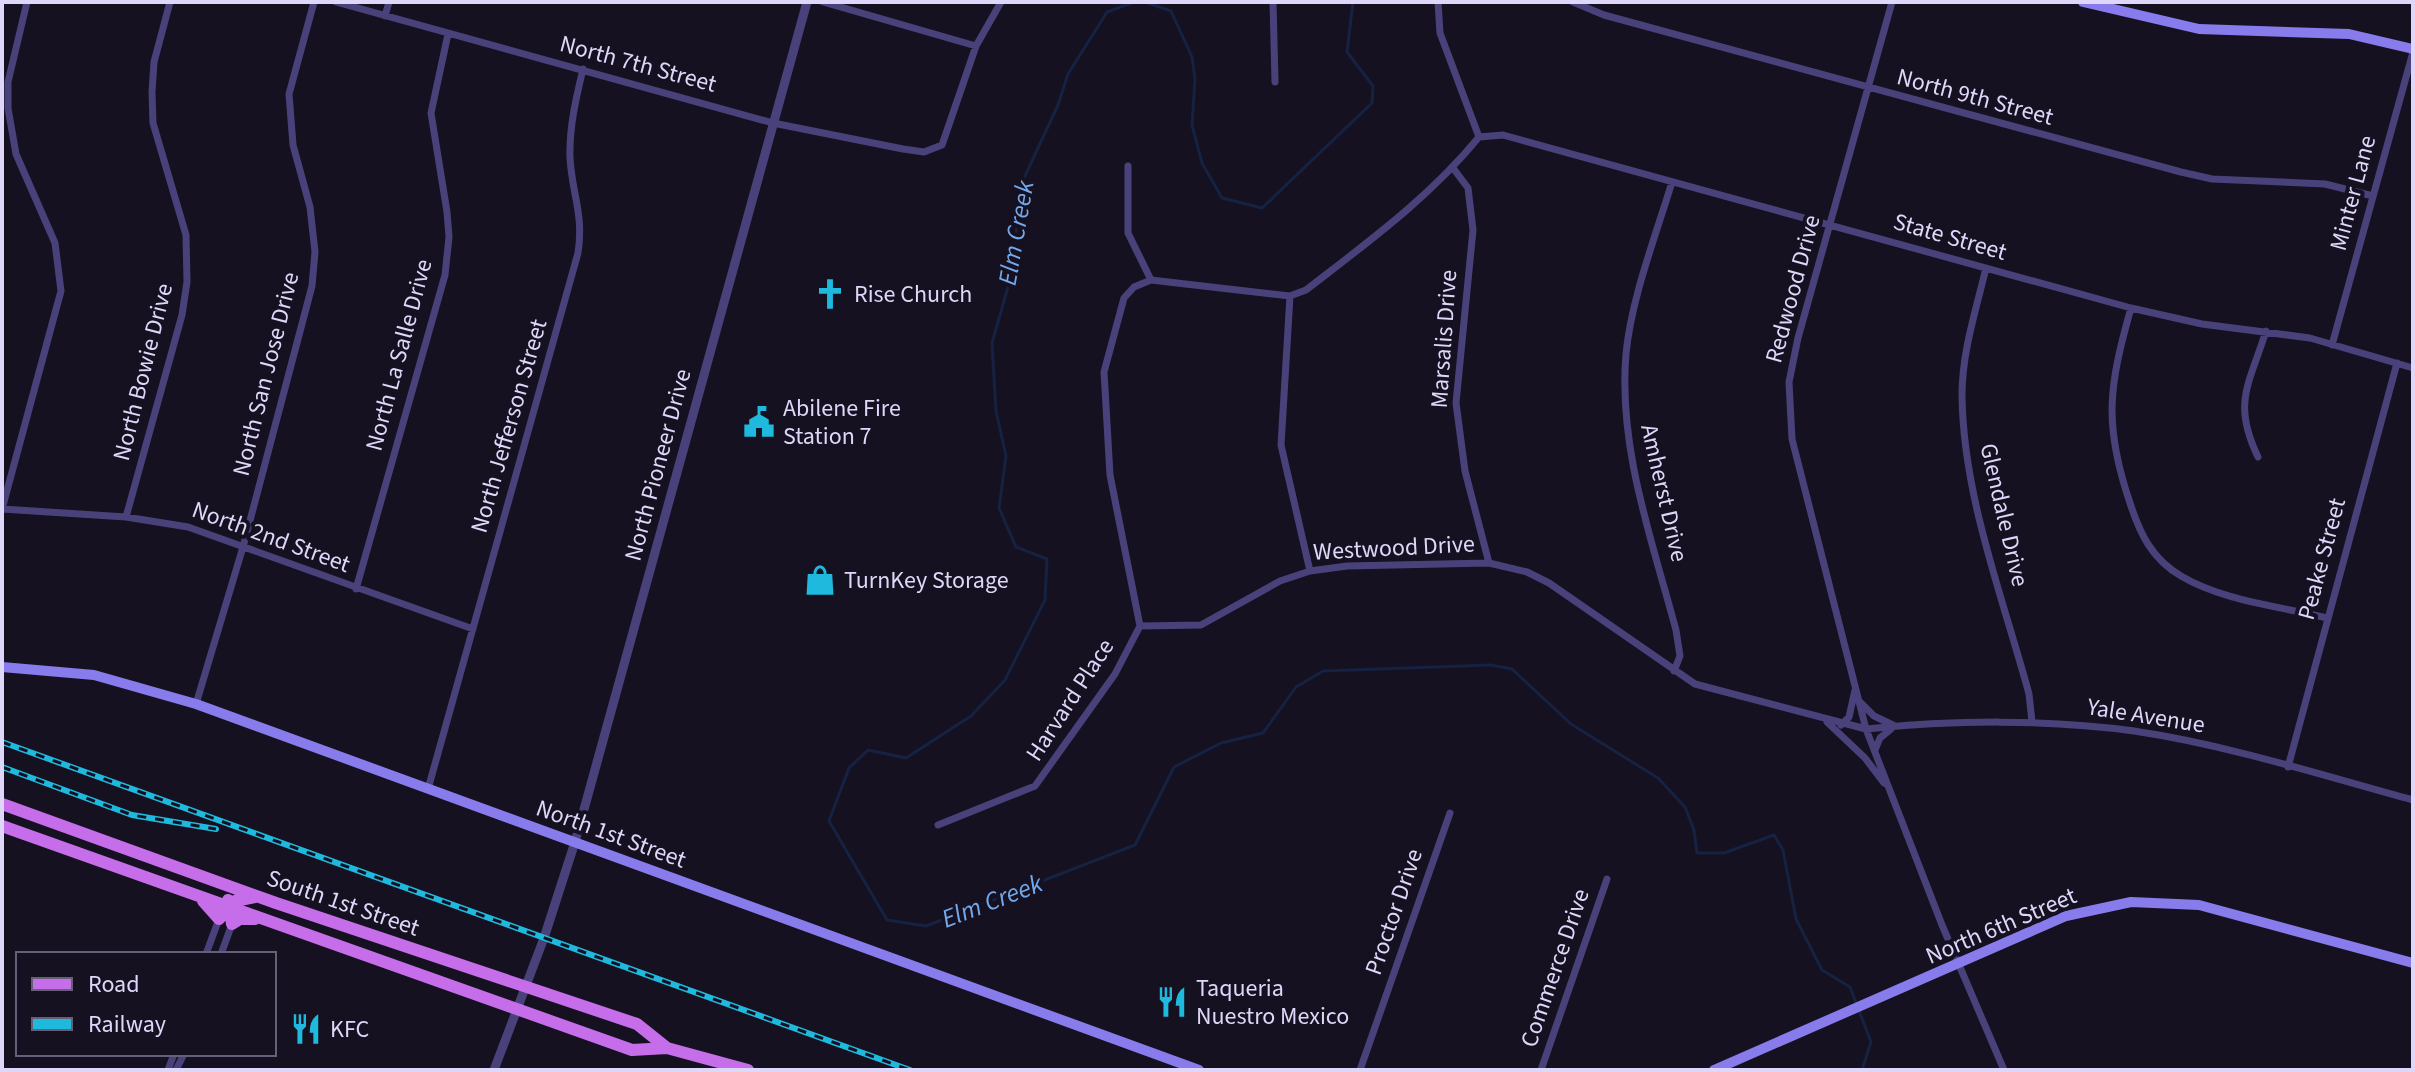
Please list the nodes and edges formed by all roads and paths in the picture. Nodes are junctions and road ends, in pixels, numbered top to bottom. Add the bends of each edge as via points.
1 (27, 2) edge
2 (170, 2) edge
3 (314, 2) edge
4 (336, 2) edge
5 (389, 2) edge
6 (807, 2) edge
7 (823, 2) edge
8 (1001, 2) edge
9 (1273, 2) edge
10 (1438, 2) edge
11 (1573, 2) edge
12 (1892, 2) edge
13 (2083, 2) edge
14 (385, 16) junction
15 (448, 34) junction
16 (976, 46) junction
17 (2413, 50) edge
18 (583, 69) junction
19 (1275, 82) dead end
20 (1868, 89) junction
21 (773, 123) junction
22 (1479, 137) junction
23 (1128, 166) dead end
24 (1453, 168) junction
25 (1672, 182) junction
26 (2373, 196) junction
27 (1831, 224) junction
28 (1986, 268) junction
29 (1151, 280) junction
30 (1290, 296) junction
31 (2131, 308) junction
32 (2266, 331) junction
33 (2332, 345) junction
34 (2397, 363) junction
35 (2413, 368) edge
36 (2258, 457) dead end
37 (2, 509) edge
38 (126, 517) junction
39 (243, 547) junction
40 (1489, 563) junction
41 (1310, 571) junction
42 (356, 589) junction
43 (2327, 618) junction
44 (1140, 626) junction
45 (473, 629) junction
46 (2, 667) edge
47 (1674, 671) junction
48 (1856, 684) junction
49 (1860, 702) junction
50 (196, 704) junction
51 (1822, 718) junction
52 (2032, 722) junction
53 (1841, 725) junction
54 (1895, 726) junction
55 (1866, 729) junction
56 (1874, 752) junction
57 (2288, 767) junction
58 (428, 789) junction
59 (1890, 792) junction
60 (2413, 800) edge
61 (2, 804) edge
62 (1450, 813) dead end
63 (938, 825) dead end
64 (2, 826) edge
65 (575, 842) junction
66 (1607, 879) dead end
67 (220, 883) junction
68 (190, 893) junction
69 (258, 897) junction
70 (229, 906) junction
71 (263, 919) junction
72 (226, 922) junction
73 (207, 952) edge
74 (221, 952) edge
75 (2413, 963) edge
76 (1960, 965) junction
77 (525, 988) junction
78 (517, 1011) junction
79 (667, 1048) junction
80 (494, 1070) edge
81 (748, 1070) edge
82 (1199, 1070) edge
83 (1360, 1070) edge
84 (1541, 1070) edge
85 (1714, 1070) edge
86 (2004, 1070) edge

1 - 37 street via 10,70 8,108 16,154 55,243 61,291
2 - 38 street, North Bowie Drive via 154,62 153,123 186,235 187,282
3 - 39 street, North San Jose Drive via 289,94 293,145 310,207 312,286
4 - 14 street, North 7th Street
5 - 14 street
6 - 21 street, North Pioneer Drive
7 - 16 street
8 - 16 street
9 - 19 street
10 - 22 street via 1440,33
11 - 20 street, North 9th Street
12 - 20 street, Redwood Drive
13 - 17 main road via 2199,29 2349,34
14 - 15 street, North 7th Street
15 - 18 street, North 7th Street
15 - 42 street, North La Salle Drive via 431,113 447,212 445,275
16 - 21 street, North 7th Street via 942,145 933,151
17 - 26 street, Minter Lane
18 - 21 street, North 7th Street
18 - 45 street, North Jefferson Street via 570,146 580,208 578,253
20 - 26 street, North 9th Street via 2202,177 2325,184
20 - 27 street, Redwood Drive
21 - 65 street, North Pioneer Drive
22 - 24 street
22 - 25 street, State Street via 1503,135
23 - 29 street via 1128,233
24 - 30 street via 1392,224 1306,290
24 - 40 street, Marsalis Drive via 1468,188 1473,230 1456,403 1465,471
25 - 27 street, State Street
25 - 47 street, Amherst Drive via 1635,314 1625,382 1630,454 1676,630 1680,656
26 - 33 street, Minter Lane
27 - 28 street, State Street
27 - 48 street, Redwood Drive via 1798,338 1789,410 1794,451
28 - 31 street, State Street
28 - 52 street, Glendale Drive via 1967,346 1965,434 1974,491
29 - 30 street
29 - 44 street via 1124,298 1104,372 1110,475
30 - 41 street via 1281,445
31 - 32 street, State Street
31 - 43 street via 2116,360 2110,426 2119,472 2146,545 2161,562 2195,583
32 - 33 street, State Street
32 - 36 street via 2243,403 2246,431
33 - 34 street, State Street
34 - 35 street, State Street
34 - 43 street, Peake Street
37 - 38 street, North 2nd Street
38 - 39 street, North 2nd Street via 188,527
39 - 42 street, North 2nd Street
39 - 50 street, North San Jose Drive
40 - 41 street, Westwood Drive
40 - 47 street, Westwood Drive via 1549,583
41 - 44 street, Westwood Drive via 1262,589 1201,625
42 - 45 street, North 2nd Street
43 - 57 street, Peake Street
44 - 63 street, Harvard Place via 1115,674 1035,786
45 - 58 street, North Jefferson Street
46 - 50 main road, North 1st Street via 127,681
47 - 51 street, Westwood Drive via 1695,684
48 - 49 street, Redwood Drive
48 - 53 street via 1849,717
49 - 54 street
49 - 55 street, Redwood Drive
50 - 58 main road, North 1st Street
51 - 53 street, Westwood Drive
51 - 59 street via 1865,758
52 - 54 street, Yale Avenue
52 - 57 street, Yale Avenue via 2136,732
53 - 55 street, Westwood Drive
54 - 55 street, Yale Avenue
54 - 56 street via 1880,738
55 - 56 street
56 - 59 street
57 - 60 street, Yale Avenue
58 - 65 main road, North 1st Street
59 - 76 street
61 - 67 main road, South 1st Street
62 - 83 street, Proctor Drive
64 - 68 main road, South 1st Street
65 - 77 street, North Pioneer Drive
65 - 82 main road, North 1st Street
66 - 84 street, Commerce Drive
67 - 69 main road, South 1st Street
67 - 70 main road
68 - 70 main road, South 1st Street
68 - 72 main road
69 - 70 main road
69 - 77 main road, South 1st Street
70 - 71 main road, South 1st Street
70 - 72 main road
71 - 72 main road
71 - 78 main road, South 1st Street
72 - 73 street
72 - 74 street
75 - 76 main road, North 6th Street via 2236,913 2162,901 2101,906 2066,916
76 - 85 main road, North 6th Street
76 - 86 street
77 - 78 street, North Pioneer Drive
77 - 79 main road, South 1st Street via 637,1024
78 - 79 main road, South 1st Street via 632,1050
78 - 80 street, North Pioneer Drive
79 - 81 main road, South 1st Street

